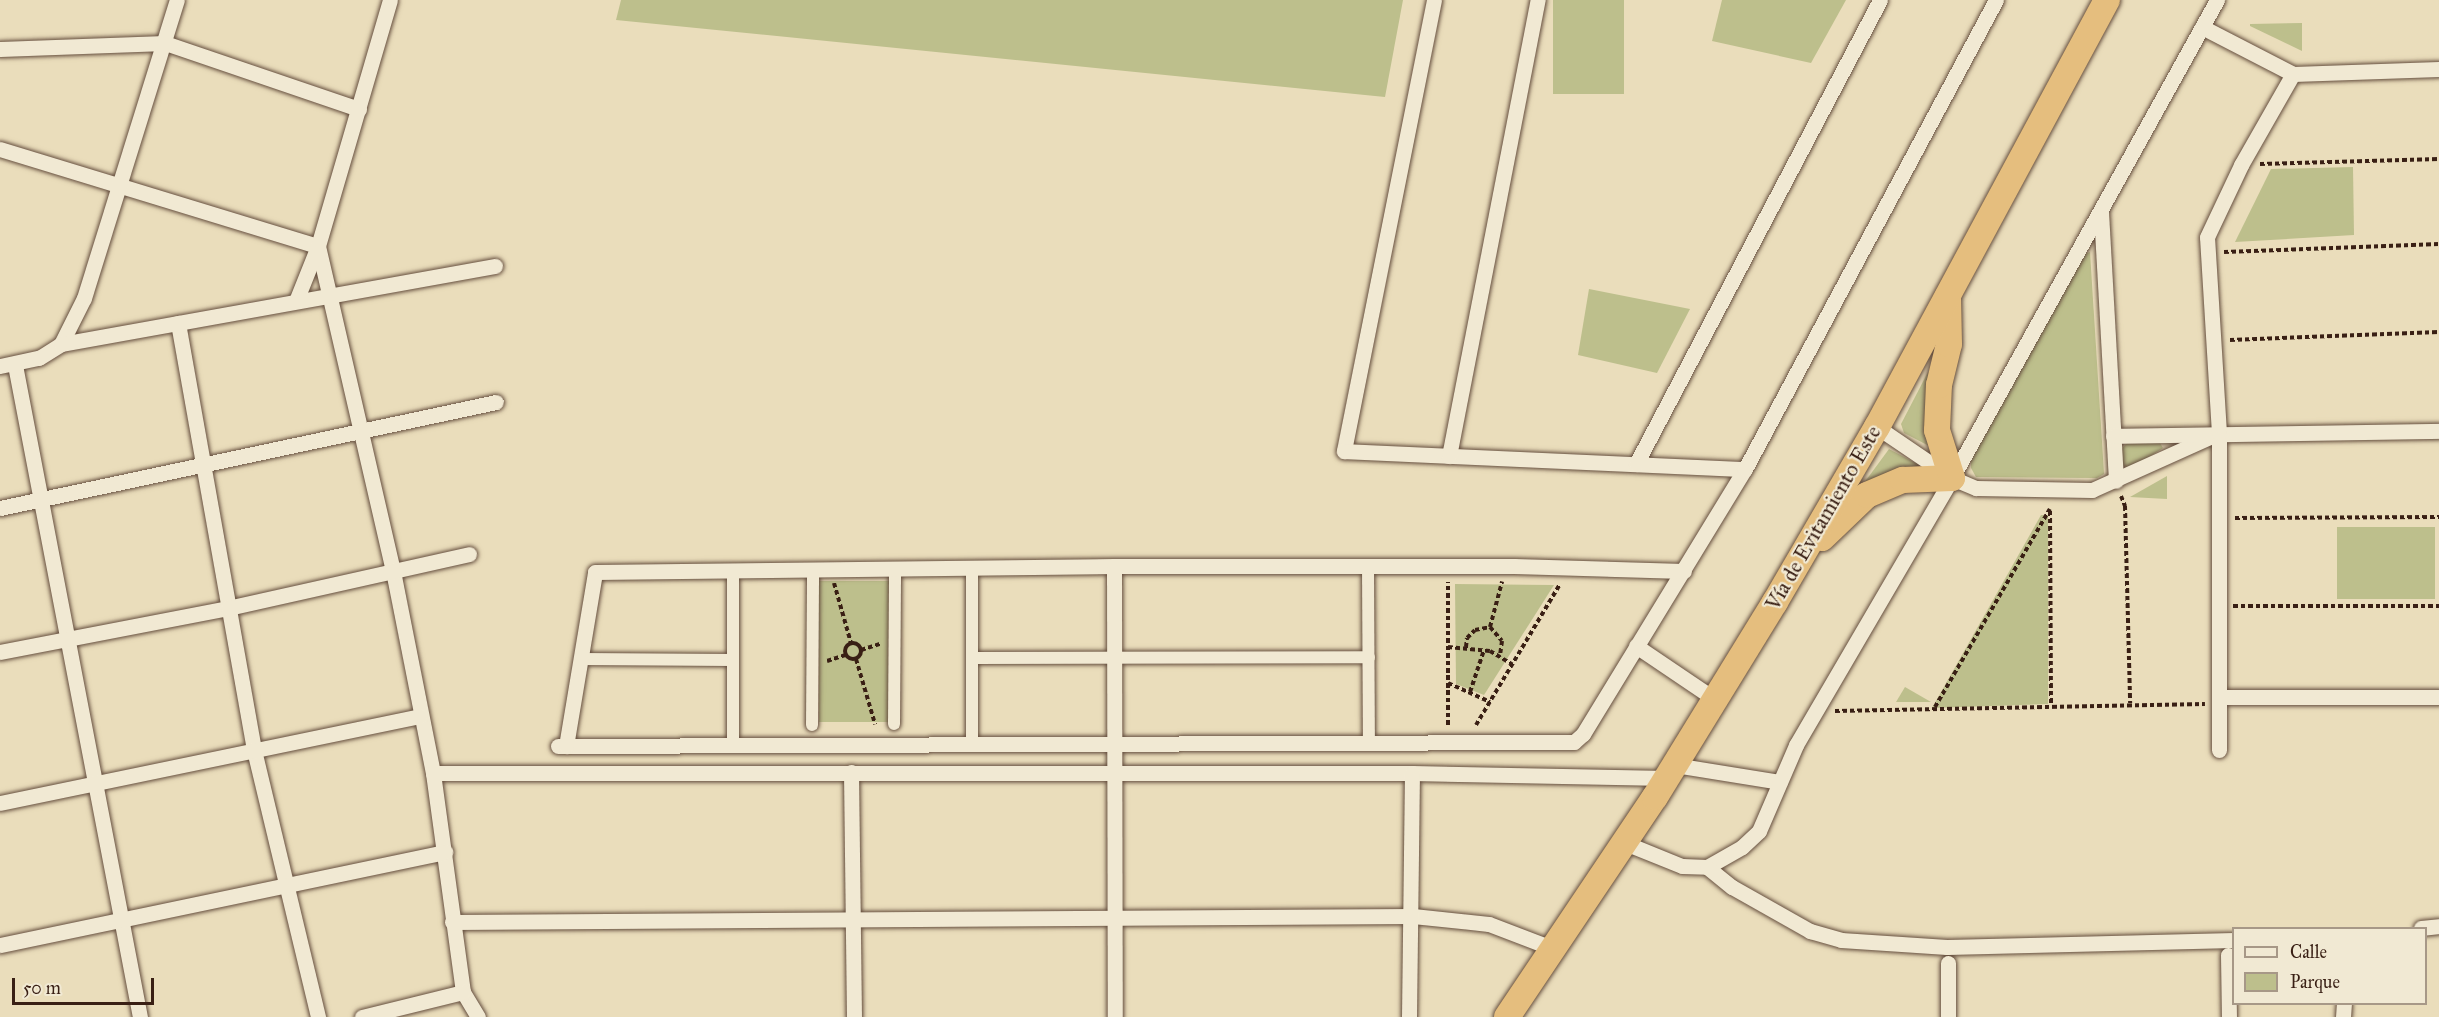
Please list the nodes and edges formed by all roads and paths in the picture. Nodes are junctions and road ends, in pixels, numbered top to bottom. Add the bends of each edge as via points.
1 (177, 0) edge
2 (390, 0) edge
3 (1434, 0) edge
4 (1538, 0) edge
5 (1880, 0) edge
6 (1996, 0) edge
7 (2107, 0) edge
8 (2217, 0) edge
9 (2202, 27) junction
10 (165, 43) junction
11 (0, 49) edge
12 (2439, 69) edge
13 (2293, 74) junction
14 (359, 109) junction
15 (0, 149) edge
16 (2439, 159) edge
17 (2241, 165) junction
18 (120, 186) junction
19 (2101, 209) junction
20 (2439, 244) edge
21 (318, 246) junction
22 (2208, 253) junction
23 (495, 266) dead end
24 (330, 295) junction
25 (1948, 295) junction
26 (296, 301) junction
27 (178, 323) junction
28 (2439, 332) edge
29 (2213, 341) junction
30 (61, 344) junction
31 (8, 365) edge
32 (496, 402) dead end
33 (1876, 427) junction
34 (2439, 431) edge
35 (361, 432) junction
36 (2219, 433) junction
37 (2113, 436) junction
38 (1449, 456) junction
39 (1636, 464) junction
40 (202, 466) junction
41 (1745, 469) junction
42 (1953, 478) junction
43 (2116, 482) junction
44 (2050, 490) junction
45 (41, 500) junction
46 (0, 508) edge
47 (2050, 509) junction
48 (2439, 517) edge
49 (2219, 518) junction
50 (469, 554) dead end
51 (1802, 556) junction
52 (1114, 566) junction
53 (1368, 566) junction
54 (1449, 566) junction
55 (895, 568) junction
56 (972, 568) junction
57 (1569, 568) junction
58 (813, 569) junction
59 (733, 570) junction
60 (393, 571) junction
61 (1684, 571) junction
62 (833, 579) dead end
63 (1502, 582) dead end
64 (2219, 606) junction
65 (2439, 606) edge
66 (228, 608) junction
67 (1490, 627) junction
68 (68, 638) junction
69 (851, 643) junction
70 (1636, 645) junction
71 (1448, 647) junction
72 (1466, 647) junction
73 (1484, 650) junction
74 (0, 652) edge
75 (1500, 656) junction
76 (1369, 657) junction
77 (972, 658) junction
78 (1114, 658) junction
79 (580, 659) junction
80 (856, 659) junction
81 (733, 660) junction
82 (1512, 664) junction
83 (1448, 683) junction
84 (1470, 692) junction
85 (2219, 697) junction
86 (2439, 697) edge
87 (1716, 700) junction
88 (1490, 702) junction
89 (2130, 703) junction
90 (2050, 705) junction
91 (1934, 708) junction
92 (1815, 711) junction
93 (420, 716) junction
94 (875, 724) dead end
95 (894, 724) dead end
96 (812, 725) dead end
97 (1448, 725) dead end
98 (1476, 725) dead end
99 (972, 744) junction
100 (1114, 744) junction
101 (1369, 744) junction
102 (733, 745) junction
103 (254, 750) junction
104 (2218, 750) dead end
105 (851, 772) junction
106 (1671, 772) junction
107 (433, 773) junction
108 (1412, 773) junction
109 (1114, 774) junction
110 (1780, 782) junction
111 (95, 783) junction
112 (0, 803) edge
113 (1625, 843) junction
114 (445, 852) junction
115 (1707, 867) junction
116 (285, 883) junction
117 (1413, 916) junction
118 (1114, 918) junction
119 (854, 919) junction
120 (121, 920) junction
121 (453, 922) junction
122 (2232, 940) edge
123 (0, 945) edge
124 (1554, 949) junction
125 (2228, 955) dead end
126 (1948, 963) dead end
127 (463, 992) junction
128 (140, 1017) edge
129 (318, 1017) edge
130 (362, 1017) edge
131 (478, 1017) edge
132 (854, 1017) edge
133 (1115, 1017) edge
134 (1409, 1017) edge
135 (1507, 1017) edge
136 (1948, 1017) edge
137 (2229, 1017) edge

1 - 10 street
2 - 14 street
3 - 38 street via 1344,450
4 - 38 street
5 - 39 street
6 - 41 street
7 - 25 highway, Vía de Evitamiento Este
8 - 9 street
9 - 13 street
9 - 19 street
10 - 11 street
10 - 14 street
10 - 18 street
12 - 13 street
13 - 17 street
14 - 21 street
15 - 18 street
16 - 17 path
17 - 22 street via 2213,219 2207,237
18 - 21 street
18 - 30 street via 84,298
19 - 37 street
19 - 42 street
20 - 22 path
21 - 24 street
21 - 26 street
22 - 29 street
23 - 24 street
24 - 26 street
24 - 35 street
25 - 33 highway, Vía de Evitamiento Este
25 - 42 highway via 1949,344 1939,385 1937,430
26 - 27 street
27 - 30 street
27 - 40 street
28 - 29 path
29 - 36 street
30 - 31 street via 39,358
31 - 45 street
32 - 35 street
33 - 42 street
33 - 51 highway, Vía de Evitamiento Este
34 - 36 street
35 - 40 street
35 - 60 street
36 - 37 street
36 - 43 street
36 - 49 street
37 - 43 street
38 - 39 street
39 - 41 street
40 - 45 street
40 - 66 street
41 - 61 street
42 - 44 street via 1976,488
42 - 51 highway via 1902,480 1867,495
42 - 92 street
43 - 44 street via 2092,490
43 - 89 path via 2125,506
44 - 47 path
45 - 46 street
45 - 68 street
47 - 90 path
47 - 91 path
48 - 49 path
49 - 64 street
50 - 60 street
51 - 87 highway, Vía de Evitamiento Este
52 - 53 street
52 - 56 street
52 - 78 street
53 - 54 street
53 - 76 street
54 - 57 street
54 - 71 path
55 - 56 street
55 - 58 street
55 - 95 street
56 - 77 street
57 - 61 street
57 - 82 path
58 - 59 street
58 - 96 street
59 - 79 street via 595,572
59 - 81 street
60 - 66 street
60 - 93 street
61 - 70 street
62 - 69 path
63 - 67 path
64 - 65 path
64 - 85 street
66 - 68 street
66 - 103 street
67 - 72 path via 1474,630
67 - 75 path via 1502,641
68 - 74 street
68 - 111 street
69 - 80 path via 861,648
69 - 80 path via 844,652 849,659
70 - 87 street
70 - 101 street via 1583,734 1574,742
71 - 72 path
71 - 83 path
72 - 73 path
73 - 75 path
73 - 84 path
75 - 82 path
76 - 78 street
76 - 101 street
77 - 78 street
77 - 99 street
78 - 100 street
79 - 81 street
79 - 102 street via 562,746
80 - 94 path
81 - 102 street
82 - 88 path
83 - 84 path
83 - 97 path
84 - 88 path
85 - 86 street
85 - 89 path via 2202,705
85 - 104 street
87 - 106 highway, Vía de Evitamiento Este
88 - 98 path
89 - 90 path
90 - 91 path
91 - 92 path
92 - 110 street
93 - 103 street
93 - 107 street
99 - 100 street
99 - 102 street
100 - 101 street
100 - 109 street
103 - 111 street
103 - 116 street
105 - 107 street
105 - 109 street
105 - 119 street
106 - 108 street
106 - 110 street
106 - 113 highway, Vía de Evitamiento Este
107 - 114 street
108 - 109 street
108 - 117 street
109 - 118 street
110 - 115 street via 1759,831 1742,847
111 - 112 street
111 - 120 street
113 - 115 street via 1682,866
113 - 124 highway, Vía de Evitamiento Este
114 - 116 street
114 - 121 street
115 - 122 street via 1732,887 1809,931 1840,940 1947,947
116 - 120 street
116 - 129 street
117 - 118 street
117 - 124 street via 1489,924
117 - 134 street
118 - 119 street
118 - 133 street
119 - 121 street
119 - 132 street
120 - 123 street
120 - 128 street
121 - 127 street
124 - 135 highway, Vía de Evitamiento Este
125 - 137 street
126 - 136 street
127 - 130 street
127 - 131 street

